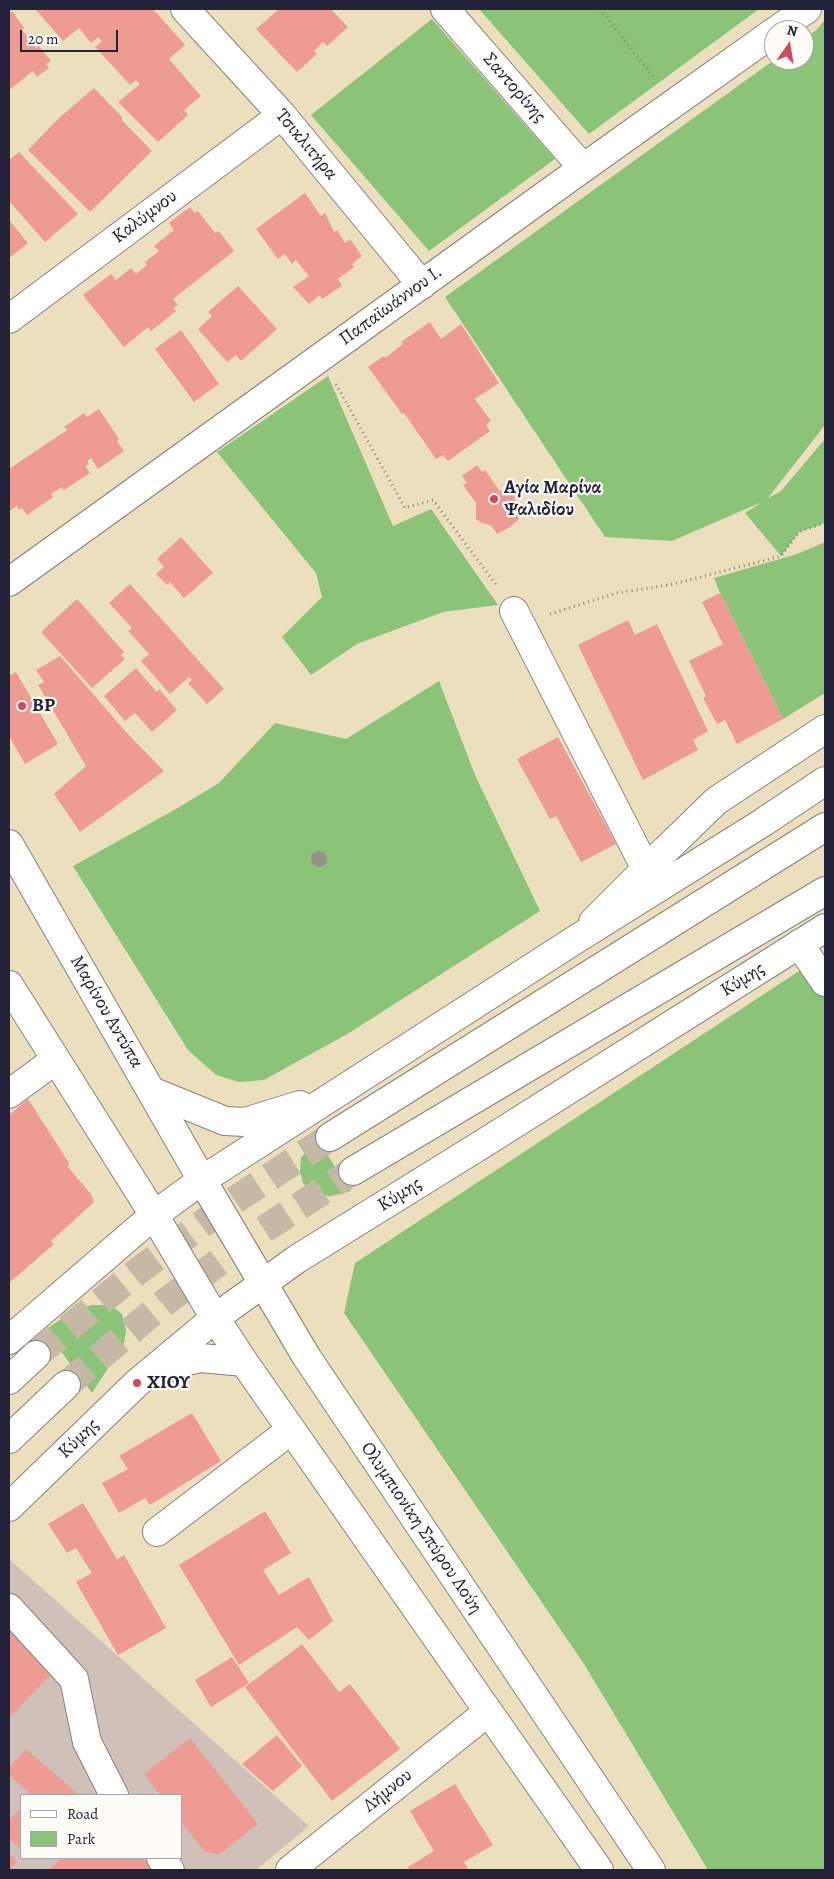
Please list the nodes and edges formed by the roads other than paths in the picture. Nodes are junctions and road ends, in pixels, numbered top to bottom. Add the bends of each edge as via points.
1 (185, 9) edge
2 (445, 9) edge
3 (807, 9) edge
4 (791, 20) edge
5 (764, 39) edge
6 (282, 115) junction
7 (582, 168) junction
8 (422, 285) junction
9 (9, 319) edge
10 (9, 582) edge
11 (517, 617) road end
12 (825, 729) edge
13 (825, 781) edge
14 (825, 827) edge
15 (9, 844) edge
16 (646, 868) junction
17 (825, 891) edge
18 (825, 928) edge
19 (578, 938) junction
20 (800, 944) junction
21 (825, 982) edge
22 (9, 985) edge
23 (55, 1060) junction
24 (151, 1091) junction
25 (9, 1094) edge
26 (335, 1094) junction
27 (330, 1137) tunnel mouth
28 (353, 1171) tunnel mouth
29 (202, 1180) junction
30 (154, 1215) junction
31 (264, 1284) junction
32 (215, 1318) junction
33 (9, 1340) edge
34 (36, 1355) tunnel mouth
35 (244, 1362) junction
36 (9, 1380) edge
37 (137, 1383) junction
38 (66, 1385) tunnel mouth
39 (291, 1430) junction
40 (9, 1439) edge
41 (9, 1507) edge
42 (157, 1532) dead end
43 (9, 1608) edge
44 (488, 1712) junction
45 (113, 1794) edge
46 (162, 1859) edge
47 (170, 1870) edge
48 (290, 1870) edge
49 (599, 1870) edge
50 (651, 1870) edge

1 - 6 main road, Τσικλιτήρα
2 - 7 main road, Σαντορίνης
3 - 4 main road
5 - 7 main road, Παπαϊωάννου Ι.
6 - 8 main road, Τσικλιτήρα
6 - 9 main road, Καλύμνου
7 - 8 main road, Παπαϊωάννου Ι.
8 - 10 main road, Παπαϊωάννου Ι.
11 - 16 main road
12 - 16 main road via 716,801
13 - 19 main road
14 - 27 main road
15 - 24 main road, Μαρίνου Αντύπα
16 - 19 main road
17 - 28 main road, Κύμης
18 - 20 main road, Κύμης
19 - 26 main road
20 - 21 main road
20 - 31 main road, Κύμης via 297,1259
22 - 23 main road
23 - 25 main road
23 - 30 main road
24 - 26 main road via 225,1121 245,1122
24 - 29 main road, Μαρίνου Αντύπα
26 - 29 main road
29 - 30 main road
29 - 31 main road, Ολυμπιονίκη Σπύρου Λούη
30 - 32 main road
30 - 33 main road
31 - 32 main road, Κύμης
31 - 50 main road, Ολυμπιονίκη Σπύρου Λούη via 306,1356
32 - 35 main road
32 - 37 main road, Κύμης
34 - 36 main road
35 - 37 main road via 201,1358 177,1363
35 - 39 main road
37 - 41 main road, Κύμης
38 - 40 main road
39 - 42 main road
39 - 44 main road
43 - 45 main road via 74,1679 87,1742
44 - 48 main road, Λήμνου
44 - 49 main road
46 - 47 main road

